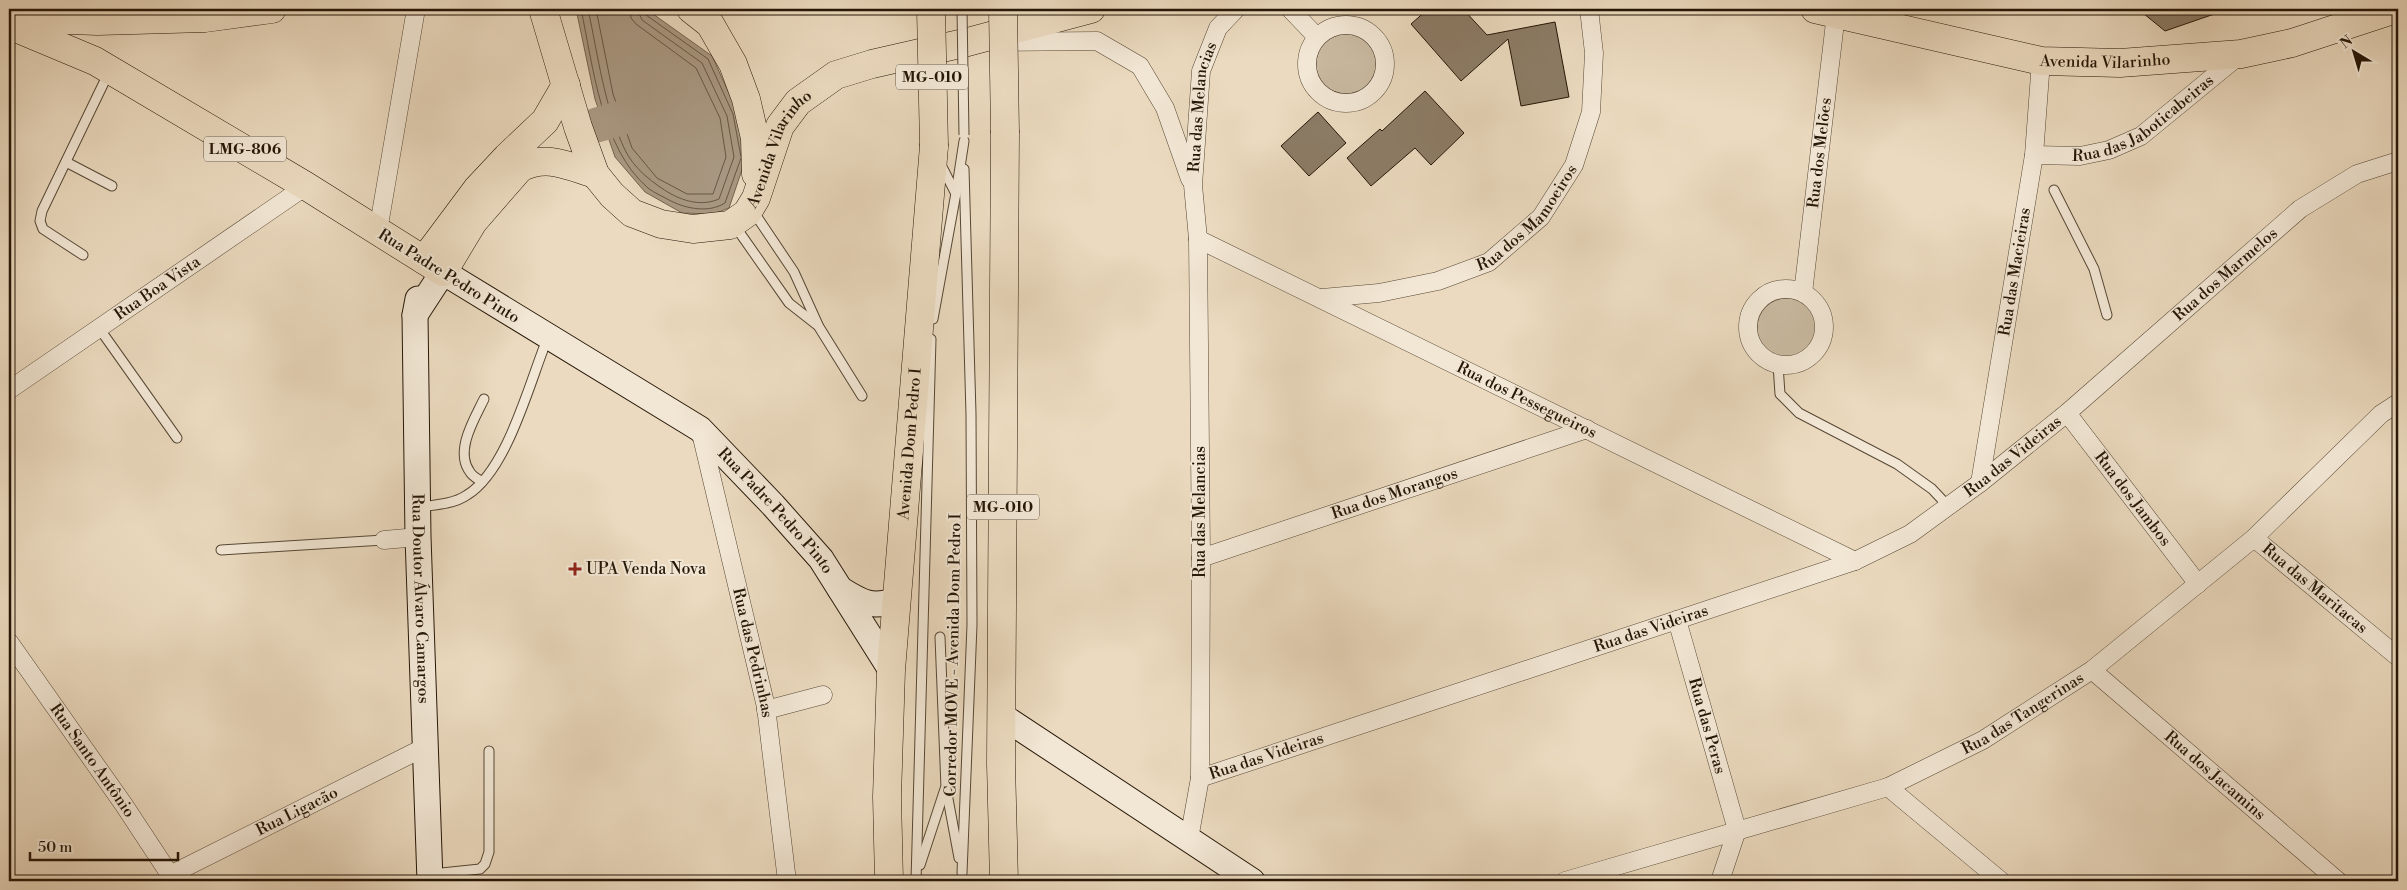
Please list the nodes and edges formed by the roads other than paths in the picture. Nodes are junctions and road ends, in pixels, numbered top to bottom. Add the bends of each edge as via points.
1 (272, 9) edge
2 (416, 9) edge
3 (543, 9) edge
4 (691, 9) edge
5 (931, 9) edge
6 (962, 9) edge
7 (1003, 9) edge
8 (1091, 9) edge
9 (1236, 9) edge
10 (1290, 9) edge
11 (1589, 9) edge
12 (2396, 9) edge
13 (1826, 11) edge
14 (9, 18) edge
15 (98, 21) junction
16 (9, 25) edge
17 (1318, 38) junction
18 (964, 42) junction
19 (2241, 54) junction
20 (2041, 61) junction
21 (103, 65) junction
22 (566, 85) junction
23 (964, 138) junction
24 (933, 147) junction
25 (2034, 155) junction
26 (2398, 161) edge
27 (66, 162) junction
28 (596, 174) junction
29 (1192, 185) junction
30 (112, 186) dead end
31 (306, 186) junction
32 (2054, 190) dead end
33 (956, 194) junction
34 (746, 210) junction
35 (378, 231) junction
36 (1198, 239) junction
37 (83, 255) dead end
38 (433, 266) junction
39 (1803, 292) junction
40 (1322, 298) junction
41 (2108, 315) dead end
42 (819, 327) junction
43 (99, 328) junction
44 (548, 337) junction
45 (1778, 365) junction
46 (9, 390) edge
47 (862, 396) dead end
48 (484, 399) dead end
49 (2398, 403) edge
50 (2067, 413) junction
51 (700, 429) junction
52 (1587, 429) junction
53 (177, 438) dead end
54 (482, 482) junction
55 (1980, 483) junction
56 (1948, 506) junction
57 (419, 507) junction
58 (418, 537) junction
59 (2254, 538) junction
60 (384, 540) joint
61 (222, 550) dead end
62 (1201, 558) junction
63 (1855, 561) junction
64 (2198, 584) junction
65 (840, 589) junction
66 (896, 600) junction
67 (1677, 620) junction
68 (940, 637) dead end
69 (9, 642) edge
70 (2398, 657) edge
71 (891, 670) junction
72 (2092, 670) junction
73 (823, 695) dead end
74 (766, 710) junction
75 (1002, 716) junction
76 (1030, 734) junction
77 (425, 747) junction
78 (489, 751) dead end
79 (1002, 753) junction
80 (1200, 778) junction
81 (1888, 787) junction
82 (946, 788) junction
83 (1737, 830) junction
84 (1190, 839) junction
85 (172, 878) edge
86 (430, 878) edge
87 (916, 878) edge
88 (787, 881) edge
89 (889, 881) edge
90 (1004, 881) edge
91 (1252, 881) edge
92 (1565, 881) edge
93 (1720, 881) edge
94 (2001, 881) edge
95 (2338, 881) edge

1 - 15 highway via 205,18
2 - 35 street
3 - 22 highway, Avenida Vilarinho
4 - 34 highway via 710,24 733,64 746,99 755,138
5 - 24 highway, Avenida Dom Pedro I / MG-010, bridge
6 - 23 lane, Corredor MOVE - Avenida Dom Pedro I, bridge
7 - 75 highway, MG-010, bridge via 1006,133
8 - 18 highway, Avenida Vilarinho
9 - 29 street, Rua das Melancias via 1218,28 1201,71
10 - 17 street
11 - 40 street, Rua dos Mamoeiros via 1594,53 1591,112 1574,165 1542,217 1489,262 1438,281 1379,293
12 - 19 highway, Avenida Vilarinho via 2292,43
13 - 20 highway, Avenida Vilarinho via 1898,23
13 - 39 street, Rua dos Melões
14 - 15 highway
15 - 21 highway via 90,44
16 - 21 highway, Rua Padre Pedro Pinto / LMG-806
17 - 17 street via 1311,47 1307,63 1315,89 1344,104 1356,102 1375,91 1381,82 1385,60 1383,49 1369,32 1348,25 1336,26
18 - 29 street, Rua das Melancias via 1097,41 1140,66 1165,108
18 - 34 highway, Avenida Vilarinho via 836,75 798,102 780,126
19 - 20 highway, Avenida Vilarinho via 2120,63
19 - 25 street, Rua das Jaboticabeiras via 2140,136 2109,150 2080,156
20 - 25 street, Rua das Macieiras
21 - 27 lane
21 - 31 highway, Rua Padre Pedro Pinto / LMG-806
22 - 28 highway, Avenida Vilarinho
22 - 38 highway, Rua Doutor Álvaro Camargos via 544,121 477,189
23 - 33 lane, Corredor MOVE - Avenida Dom Pedro I
23 - 82 lane, Corredor MOVE - Avenida Dom Pedro I via 972,625 962,873
24 - 33 lane
24 - 66 highway, Avenida Dom Pedro I / MG-010
25 - 55 street, Rua das Macieiras
26 - 50 street, Rua dos Marmelos via 2357,174 2300,209
27 - 30 lane
27 - 37 lane via 40,221 43,229
28 - 34 highway, Avenida Vilarinho via 632,213 661,224 693,229
28 - 38 highway, Rua Doutor Álvaro Camargos via 546,160 520,168
29 - 36 street, Rua das Melancias
31 - 35 highway, Rua Padre Pedro Pinto / LMG-806
31 - 43 street, Rua Boa Vista
32 - 41 lane via 2094,269
33 - 87 lane, Corredor MOVE - Avenida Dom Pedro I via 932,323
34 - 42 lane via 794,272
34 - 42 lane via 789,303
35 - 38 highway, Rua Padre Pedro Pinto / LMG-806
36 - 40 street, Rua dos Pessegueiros
36 - 62 street, Rua das Melancias
38 - 44 main road, Rua Padre Pedro Pinto / LMG-806
38 - 57 main road, Rua Doutor Álvaro Camargos via 415,315
39 - 45 street via 1821,311 1824,324 1822,338 1805,360
39 - 45 street via 1790,288 1773,291 1761,297 1749,315 1749,341 1756,353
40 - 52 street, Rua dos Pessegueiros
42 - 47 lane
43 - 46 street, Rua Boa Vista
43 - 53 lane
44 - 51 main road, Rua Padre Pedro Pinto / LMG-806
44 - 54 lane via 511,432
45 - 56 lane via 1780,394 1799,413 1897,464 1932,489
48 - 54 lane via 468,434 464,453 468,471
49 - 59 street, Rua das Tangerinas via 2381,414
50 - 55 street, Rua das Videiras
50 - 64 street, Rua dos Jambos
51 - 65 main road, Rua Padre Pedro Pinto / LMG-806 via 821,559
51 - 74 street, Rua das Pedrinhas
52 - 62 street, Rua dos Morangos
52 - 63 street, Rua dos Pessegueiros
54 - 57 lane via 467,496
55 - 56 street, Rua das Videiras
56 - 63 street, Rua das Videiras via 1910,534
57 - 58 main road, Rua Doutor Álvaro Camargos
58 - 60 street
58 - 77 main road, Rua Doutor Álvaro Camargos
59 - 64 street, Rua das Tangerinas
59 - 70 street, Rua das Maritacas
60 - 61 lane
62 - 80 street, Rua das Melancias
63 - 67 street, Rua das Videiras
64 - 72 street, Rua das Tangerinas
65 - 66 main road, Rua Padre Pedro Pinto / LMG-806 via 873,605
65 - 71 main road, Rua Padre Pedro Pinto / LMG-806
66 - 71 highway, Avenida Dom Pedro I / MG-010
67 - 80 street, Rua das Videiras
67 - 83 street, Rua das Peras
68 - 82 lane, Corredor MOVE - Avenida Dom Pedro I
69 - 85 street, Rua Santo Antônio
71 - 89 highway, Avenida Dom Pedro I / MG-010 via 887,797
72 - 81 street, Rua das Tangerinas via 1983,740
72 - 95 street, Rua dos Jacamins
73 - 74 street
74 - 88 street, Rua das Pedrinhas
75 - 76 main road
75 - 79 highway, MG-010
76 - 79 main road via 1012,741
76 - 84 main road
77 - 85 street, Rua Ligacão
77 - 86 main road, Rua Doutor Álvaro Camargos
78 - 86 lane via 489,852 485,864 480,869
79 - 90 highway, MG-010
80 - 84 street, Rua das Melancias
81 - 83 street, Rua das Tangerinas
81 - 94 street
82 - 87 lane
83 - 92 street, Rua das Tangerinas
83 - 93 street
84 - 91 main road

